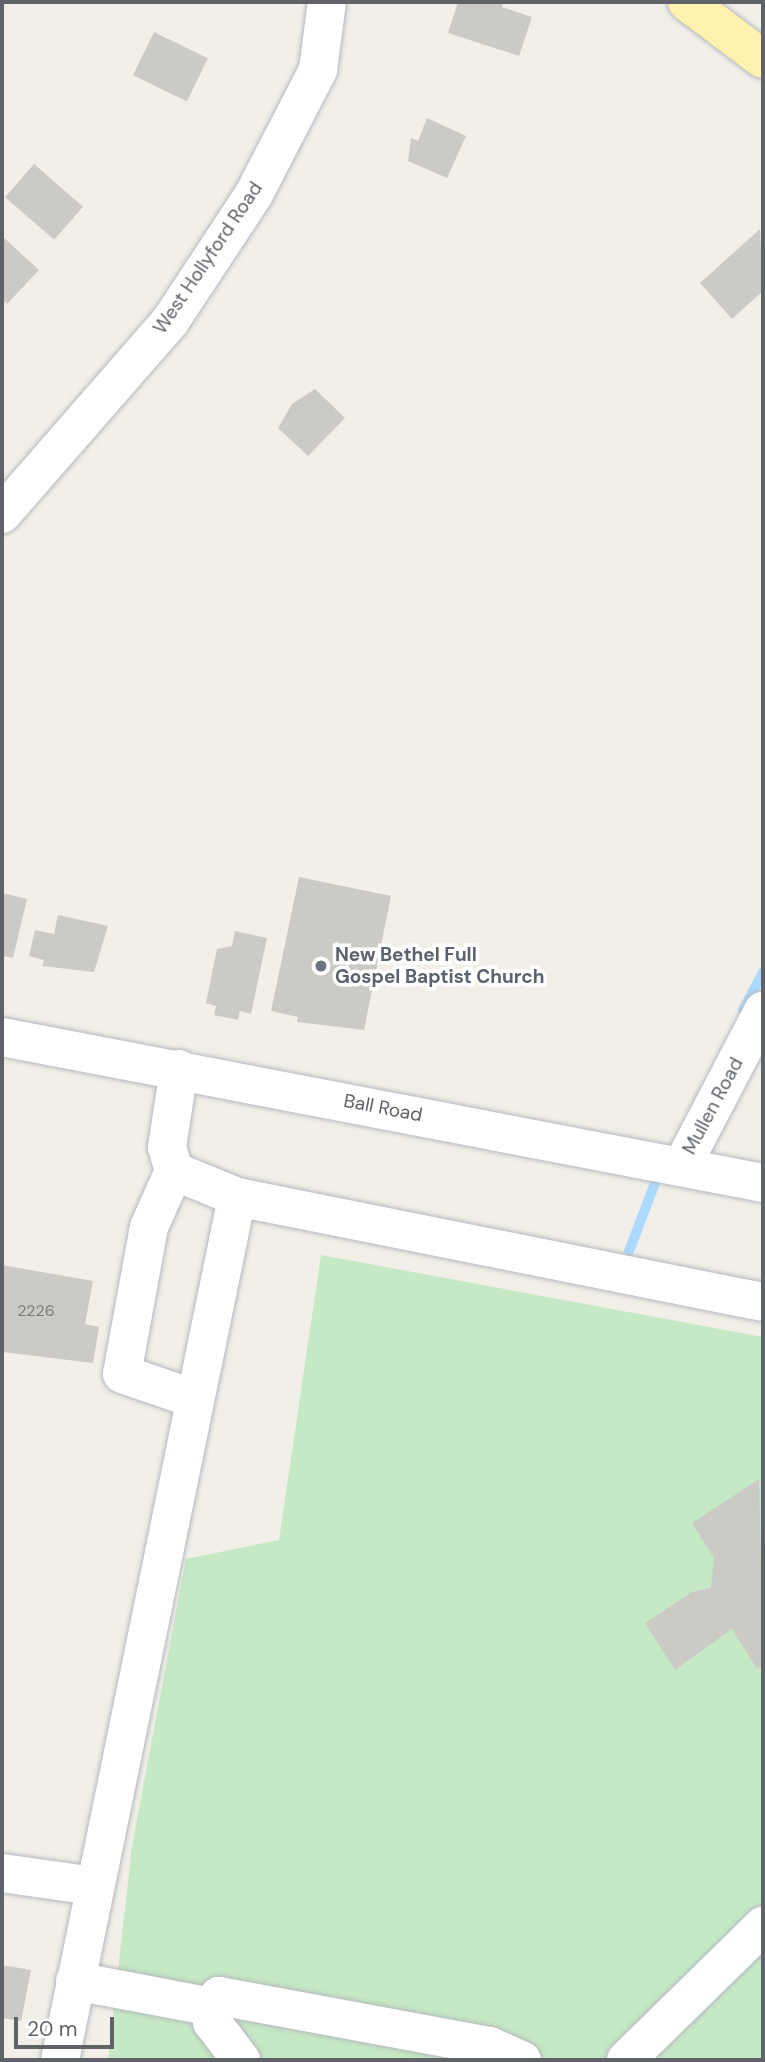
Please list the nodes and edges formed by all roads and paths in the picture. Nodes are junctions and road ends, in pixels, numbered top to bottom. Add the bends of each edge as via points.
1 (327, 2) edge
2 (687, 2) edge
3 (763, 60) edge
4 (2, 514) edge
5 (763, 1011) edge
6 (2, 1037) edge
7 (179, 1069) junction
8 (666, 1161) junction
9 (174, 1171) junction
10 (763, 1183) edge
11 (237, 1197) junction
12 (763, 1302) edge
13 (195, 1399) junction
14 (2, 1873) edge
15 (93, 1886) junction
16 (763, 1926) edge
17 (75, 1981) junction
18 (212, 2007) junction
19 (60, 2060) edge
20 (241, 2060) edge
21 (522, 2060) edge
22 (626, 2060) edge

1 - 4 street, West Hollyford Road via 318,70 254,194 171,320
2 - 3 main road
5 - 8 street, Mullen Road
6 - 7 street, Ball Road
7 - 8 street, Ball Road
7 - 9 street via 167,1147
8 - 10 street, Ball Road
9 - 11 street
9 - 13 street via 149,1227 122,1374
11 - 12 street
11 - 13 street
13 - 15 street
14 - 15 street
15 - 17 street
16 - 22 street
17 - 18 street
17 - 19 street
18 - 20 street via 212,2022
18 - 21 street via 219,1996 237,1995 490,2046

